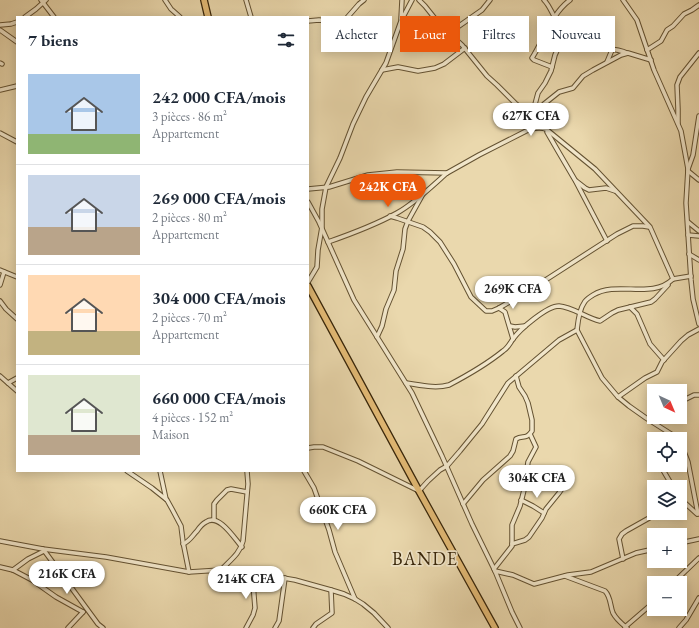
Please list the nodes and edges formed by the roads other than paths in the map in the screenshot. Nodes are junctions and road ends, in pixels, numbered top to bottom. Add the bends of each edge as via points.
1 (165, 0) edge
2 (204, 0) edge
3 (246, 0) edge
4 (364, 0) edge
5 (402, 0) edge
6 (412, 0) edge
7 (419, 0) edge
8 (490, 0) edge
9 (544, 0) edge
10 (570, 0) edge
11 (623, 0) edge
12 (43, 1) edge
13 (699, 5) edge
14 (26, 16) edge
15 (53, 16) edge
16 (179, 16) edge
17 (208, 16) edge
18 (251, 16) edge
19 (401, 16) edge
20 (404, 16) edge
21 (433, 16) edge
22 (554, 16) edge
23 (556, 16) edge
24 (309, 21) edge
25 (16, 22) edge
26 (400, 24) edge
27 (0, 25) edge
28 (460, 25) edge
29 (0, 30) edge
30 (16, 41) edge
31 (460, 43) edge
32 (465, 48) junction
33 (537, 49) edge
34 (615, 50) edge
35 (647, 50) junction
36 (556, 52) edge
37 (611, 52) edge
38 (628, 53) junction
39 (699, 53) edge
40 (650, 60) junction
41 (607, 62) junction
42 (552, 68) junction
43 (382, 70) junction
44 (16, 86) edge
45 (0, 90) edge
46 (699, 116) edge
47 (534, 117) junction
48 (678, 124) junction
49 (530, 129) junction
50 (546, 129) junction
51 (0, 133) edge
52 (16, 141) edge
53 (693, 155) junction
54 (699, 155) edge
55 (688, 170) junction
56 (447, 173) junction
57 (575, 180) junction
58 (699, 180) edge
59 (326, 187) junction
60 (309, 189) edge
61 (616, 192) junction
62 (423, 194) junction
63 (309, 204) edge
64 (390, 216) junction
65 (408, 221) junction
66 (688, 222) junction
67 (322, 227) junction
68 (650, 227) junction
69 (699, 232) edge
70 (688, 235) junction
71 (699, 236) edge
72 (607, 241) junction
73 (328, 242) junction
74 (689, 254) junction
75 (699, 260) edge
76 (1, 271) edge
77 (691, 276) junction
78 (16, 277) edge
79 (673, 279) junction
80 (309, 280) edge
81 (668, 284) junction
82 (0, 285) edge
83 (309, 288) edge
84 (0, 301) edge
85 (630, 306) junction
86 (499, 308) junction
87 (580, 313) junction
88 (16, 318) edge
89 (699, 324) edge
90 (510, 326) junction
91 (525, 326) junction
92 (699, 329) edge
93 (577, 330) junction
94 (377, 337) junction
95 (513, 339) junction
96 (664, 360) junction
97 (0, 376) edge
98 (516, 376) junction
99 (16, 379) edge
100 (8, 383) junction
101 (406, 383) junction
102 (16, 390) edge
103 (699, 395) edge
104 (618, 397) junction
105 (687, 398) edge
106 (667, 432) edge
107 (530, 434) junction
108 (309, 448) edge
109 (687, 460) edge
110 (447, 466) junction
111 (128, 472) edge
112 (160, 472) edge
113 (247, 472) edge
114 (305, 472) edge
115 (568, 480) dead end
116 (419, 491) junction
117 (247, 492) junction
118 (167, 500) junction
119 (521, 500) junction
120 (463, 504) junction
121 (687, 505) edge
122 (544, 513) junction
123 (698, 515) edge
124 (647, 519) edge
125 (214, 520) junction
126 (699, 539) edge
127 (0, 541) edge
128 (687, 542) edge
129 (183, 544) junction
130 (512, 544) junction
131 (242, 547) junction
132 (44, 550) junction
133 (647, 551) edge
134 (699, 558) edge
135 (623, 559) junction
136 (0, 567) edge
137 (13, 570) junction
138 (221, 570) junction
139 (494, 570) junction
140 (189, 572) junction
141 (248, 572) junction
142 (264, 574) junction
143 (564, 576) junction
144 (680, 576) edge
145 (285, 578) junction
146 (253, 583) junction
147 (331, 590) junction
148 (699, 598) edge
149 (355, 599) junction
150 (86, 608) junction
151 (647, 608) edge
152 (83, 612) junction
153 (278, 627) edge
154 (626, 627) edge
155 (68, 628) edge
156 (103, 628) edge
157 (246, 628) edge
158 (312, 628) edge
159 (388, 628) edge
160 (495, 628) edge
161 (520, 628) edge
162 (679, 628) edge

1 - 16 street
2 - 17 highway
3 - 18 street
4 - 24 street via 345,20
5 - 19 street
6 - 20 street
7 - 21 street
8 - 28 street via 482,10
9 - 22 street
10 - 23 street
11 - 35 street via 637,20
12 - 14 street
12 - 15 street
13 - 35 street via 684,14 667,30 661,41
25 - 27 street
26 - 43 street
29 - 30 street
31 - 32 street
32 - 43 street via 435,68 418,71 398,67
32 - 47 street via 487,76 516,104
33 - 42 street via 532,58
34 - 38 street
35 - 40 street
36 - 42 street
37 - 41 street
38 - 40 street
38 - 41 street
39 - 48 street via 680,77 677,85
40 - 48 street
41 - 47 street via 583,76 570,90 559,92 544,104
42 - 47 street via 538,93
43 - 59 street via 353,124
44 - 45 street
46 - 53 street
47 - 49 street
48 - 55 street
49 - 50 street
49 - 56 street
50 - 57 street
50 - 61 street via 595,169
51 - 52 street
53 - 54 street
53 - 55 street
55 - 58 street
55 - 66 street
56 - 59 street via 397,172 368,176
56 - 62 street
57 - 61 street via 589,190 606,188
57 - 72 street
59 - 60 street
59 - 67 street
61 - 68 street
62 - 64 street
62 - 65 street
63 - 67 street
64 - 65 street
64 - 73 street
65 - 86 street via 423,227 440,242 471,297 477,303 486,310
65 - 94 street via 394,290
66 - 69 street
66 - 70 street
67 - 73 street
67 - 80 street via 317,267
68 - 72 street via 633,226
68 - 79 street
70 - 71 street
70 - 74 street
72 - 86 street
73 - 94 street via 354,300
74 - 75 street
74 - 77 street
76 - 78 street
76 - 82 street
77 - 79 street
77 - 89 street
79 - 81 street
81 - 85 street via 651,302
81 - 87 street via 641,290 615,288 600,291 584,301
83 - 116 highway
84 - 88 street
85 - 87 street via 600,321
85 - 96 street via 650,344
86 - 90 street via 505,312
87 - 91 street via 555,307 548,309
87 - 93 street
90 - 91 street
90 - 95 street
91 - 95 street
92 - 96 street via 681,341
93 - 98 street via 559,340
93 - 104 street via 602,378
94 - 101 street
95 - 101 street via 505,350 449,385 431,387
96 - 104 street via 657,372
97 - 100 street
98 - 107 street via 532,420
98 - 110 street via 508,383 482,424
99 - 100 street
100 - 102 street
101 - 110 street
103 - 105 street
104 - 106 street
107 - 119 street via 536,447 527,466
107 - 120 street via 516,439 510,456 483,480
108 - 116 street via 323,447
109 - 123 street
110 - 116 street
110 - 120 street
111 - 118 street
112 - 118 street
113 - 117 street
114 - 149 street via 314,488 335,552
115 - 122 street
116 - 160 highway
117 - 125 street via 227,490 214,504
117 - 131 street
118 - 129 street via 181,526
119 - 122 street
119 - 130 street via 512,525
120 - 139 street
121 - 123 street
122 - 130 street via 529,537
124 - 135 street via 620,536
125 - 129 street via 206,522
125 - 131 street via 225,527
126 - 128 street
127 - 132 street
129 - 140 street
130 - 139 street
131 - 138 street
132 - 137 street
132 - 140 street via 106,557
132 - 150 street
133 - 135 street
134 - 144 street
135 - 143 street via 592,572
136 - 137 street
137 - 152 street
138 - 140 street
138 - 141 street
139 - 143 street via 534,584
139 - 161 street
141 - 142 street
141 - 146 street
142 - 145 street
142 - 146 street
143 - 154 street via 605,591 613,613
145 - 147 street
145 - 153 street
146 - 157 street via 255,608
147 - 149 street
147 - 158 street via 332,613
148 - 162 street
149 - 159 street
150 - 152 street
150 - 156 street
151 - 154 street
152 - 155 street

